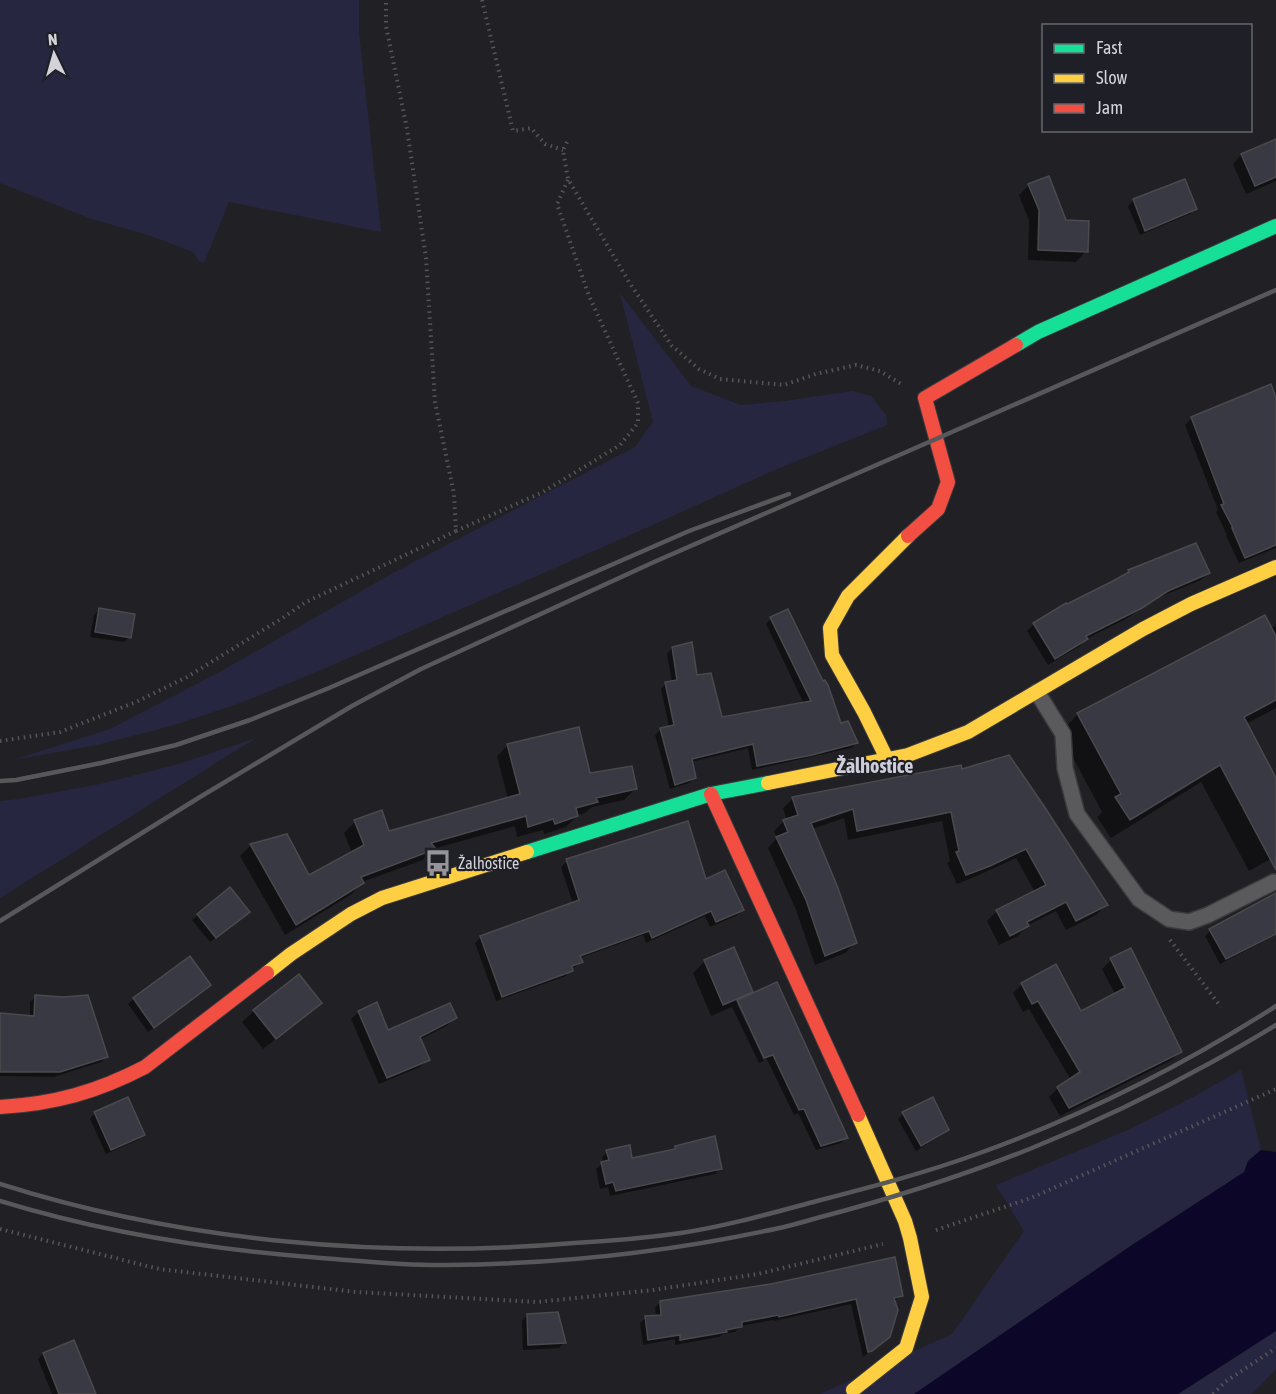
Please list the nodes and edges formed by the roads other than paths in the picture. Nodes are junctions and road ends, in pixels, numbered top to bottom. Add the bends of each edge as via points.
1 (1276, 226) edge
2 (1276, 567) edge
3 (1037, 692) junction
4 (887, 759) junction
5 (711, 794) junction
6 (1274, 882) dead end
7 (0, 1107) edge
8 (853, 1390) dead end

1 - 4 street via 1038,332 925,398 948,482 938,509 848,596 830,628 832,655
2 - 3 street via 1143,629
3 - 4 street via 968,732
3 - 6 lane via 1063,734 1065,768 1077,814 1139,899 1169,919 1190,922
4 - 5 street
5 - 7 street via 382,898 291,954 123,1080 62,1100
5 - 8 street via 871,1142 910,1238 922,1298 906,1348

